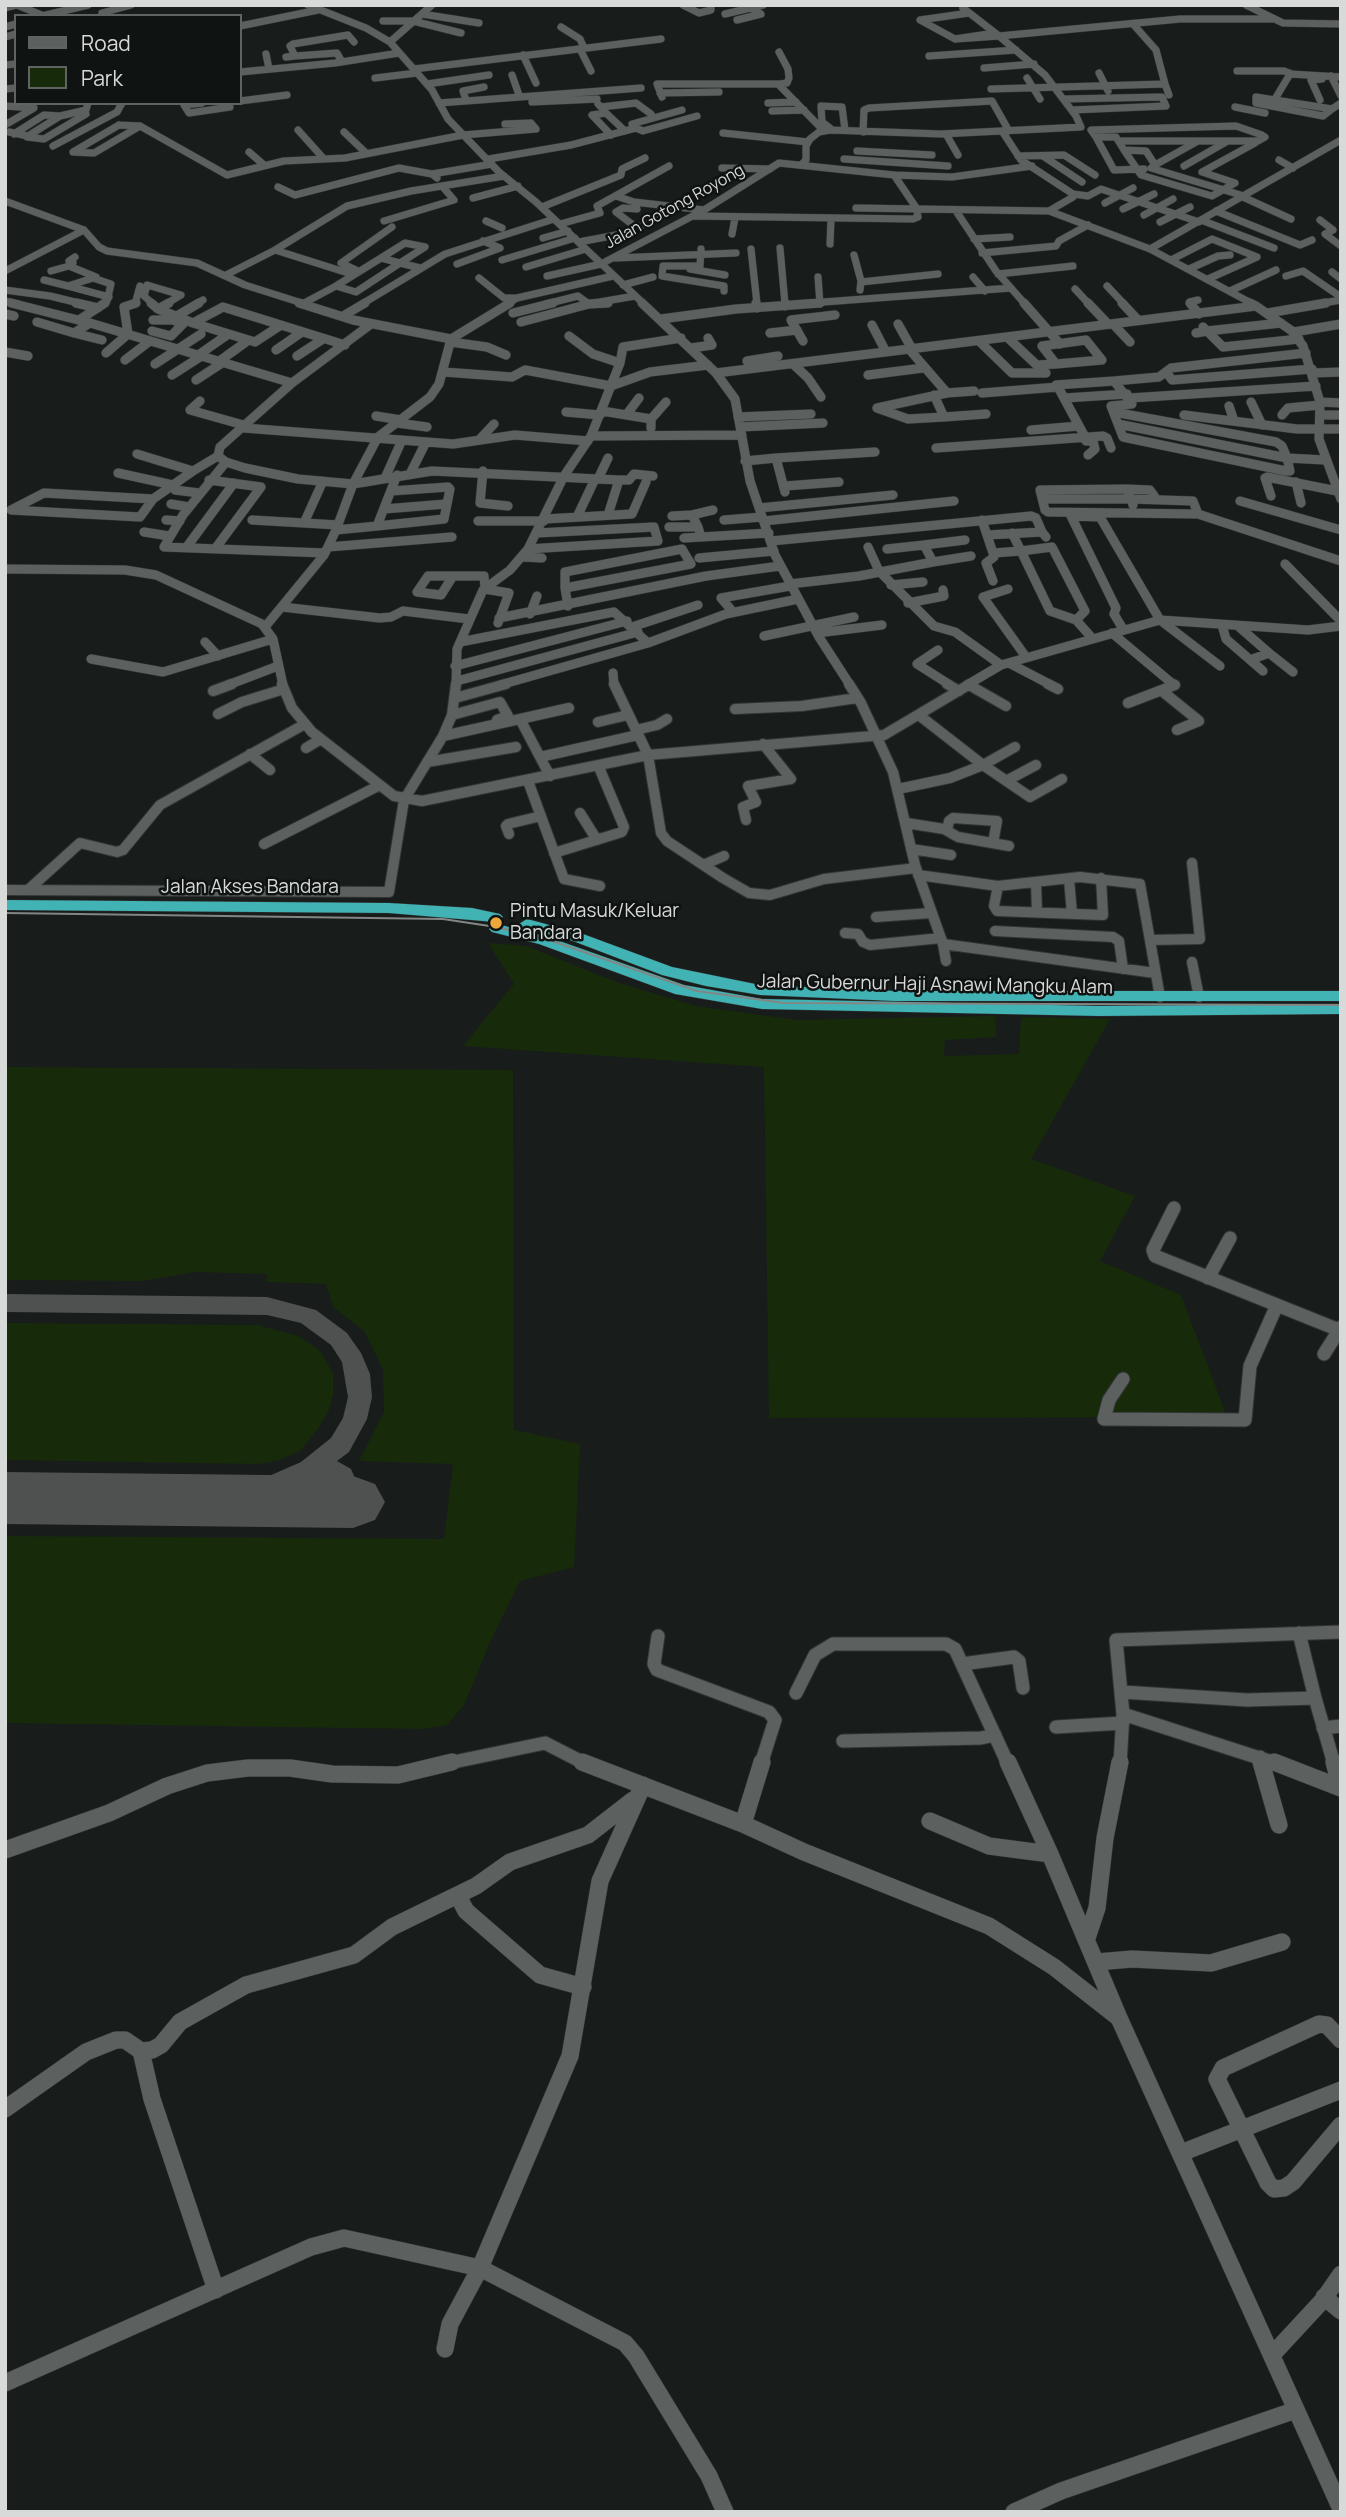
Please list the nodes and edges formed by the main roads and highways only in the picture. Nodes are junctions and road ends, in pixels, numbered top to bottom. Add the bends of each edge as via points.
1 (5, 905) edge
2 (5, 916) edge
3 (496, 923) junction
4 (1341, 996) edge
5 (1018, 1003) junction
6 (1341, 1009) edge

1 - 3 highway, Jalan Akses Bandara via 407,909
2 - 3 highway, Jalan Akses Bandara
3 - 5 highway, Jalan Gubernur Haji Asnawi Mangku Alam via 681,990 711,996 809,1007
4 - 5 highway, Jalan Gubernur Haji Asnawi Mangku Alam
5 - 6 highway, Jalan Gubernur Haji Asnawi Mangku Alam

